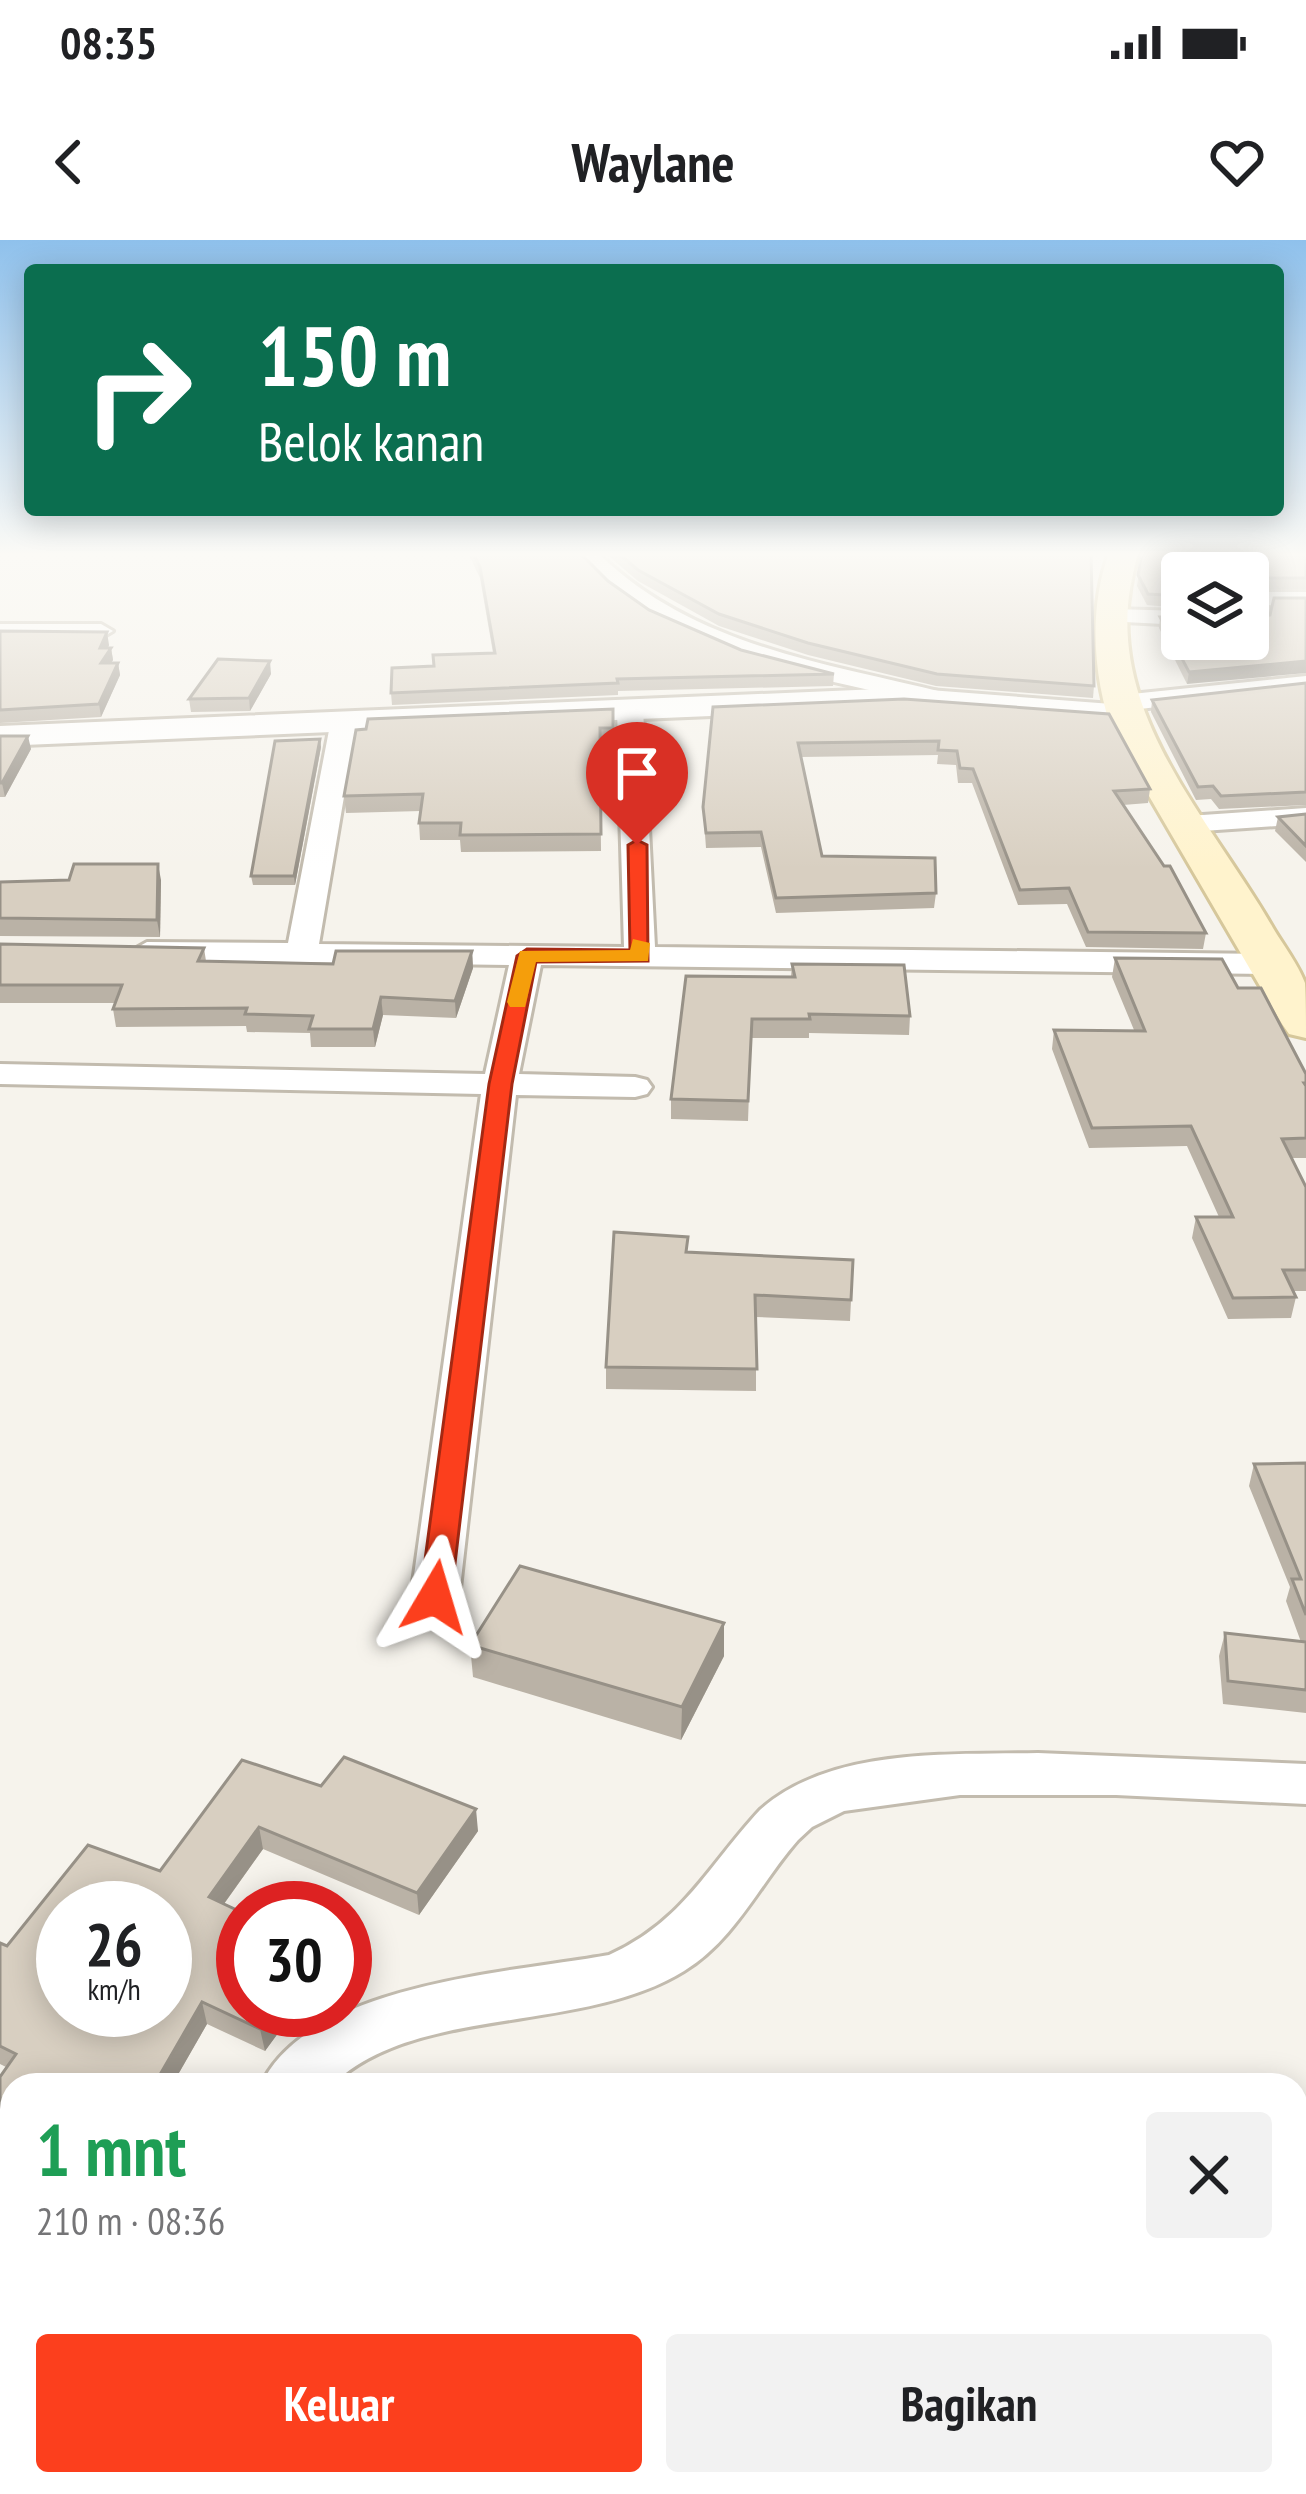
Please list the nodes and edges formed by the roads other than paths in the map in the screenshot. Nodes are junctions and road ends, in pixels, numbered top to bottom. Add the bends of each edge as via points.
1 (780, 658) edge
2 (1118, 658) edge
3 (1306, 683) edge
4 (938, 698) junction
5 (630, 709) junction
6 (1124, 710) junction
7 (344, 720) junction
8 (0, 736) edge
9 (1306, 816) edge
10 (1188, 824) junction
11 (116, 951) edge
12 (302, 953) junction
13 (527, 956) junction
14 (640, 957) junction
15 (1268, 964) junction
16 (1306, 1024) edge
17 (0, 1074) edge
18 (500, 1084) junction
19 (634, 1087) dead end
20 (435, 1597) dead end
21 (1306, 1784) edge
22 (304, 2073) edge

1 - 4 street
2 - 6 main road
3 - 6 street
4 - 5 street
4 - 6 street
5 - 7 street
5 - 14 street
6 - 10 main road via 1139,749
7 - 8 street
7 - 12 street
9 - 10 street
10 - 15 main road
11 - 12 street
12 - 13 street
13 - 14 street
13 - 18 street
14 - 15 street
15 - 16 main road
17 - 18 street
18 - 19 street
18 - 20 street
21 - 22 street via 989,1774 838,1788 794,1810 693,1932 650,1963 616,1978 394,2019 329,2049

